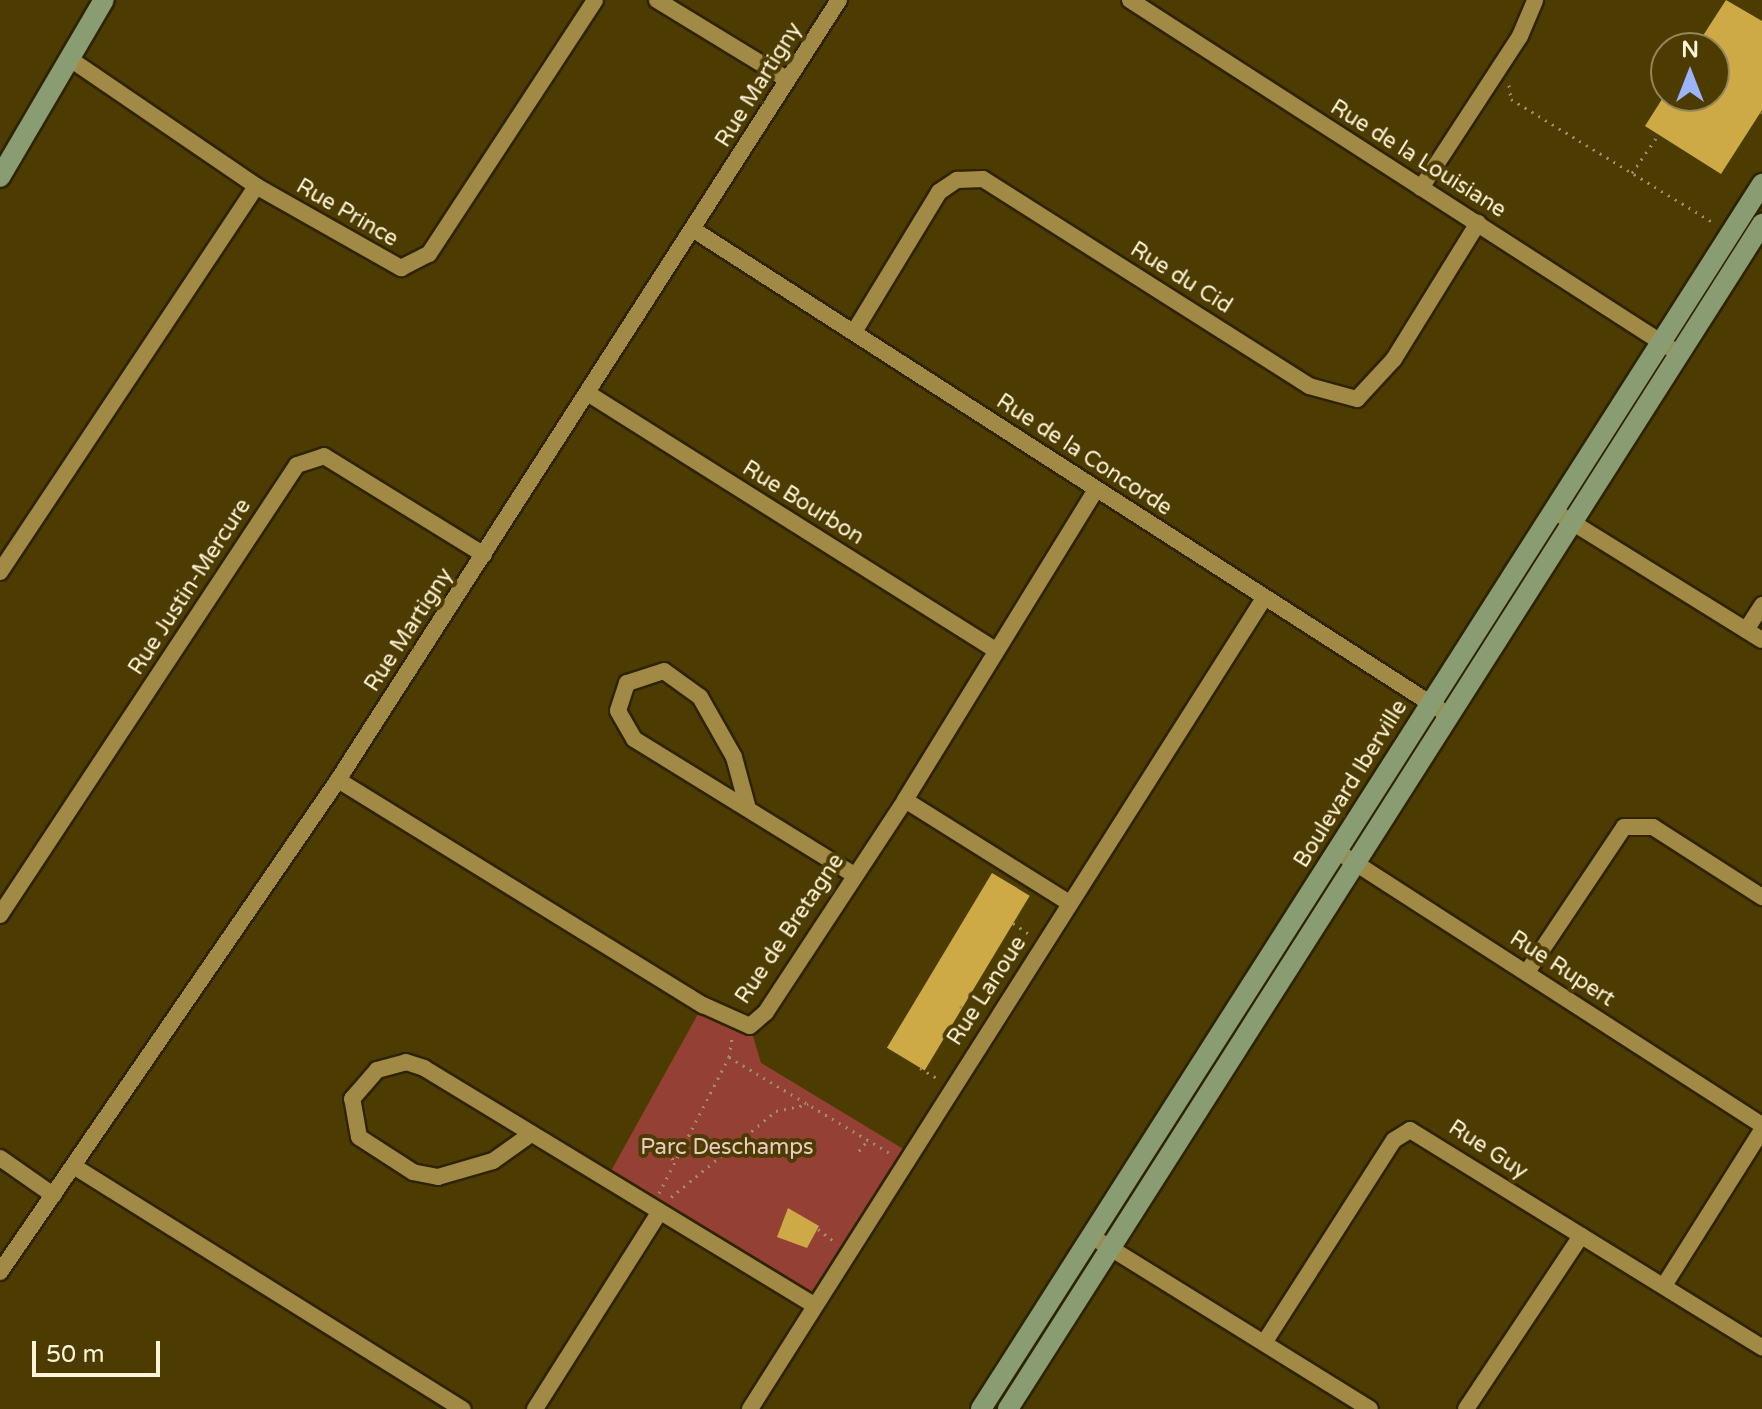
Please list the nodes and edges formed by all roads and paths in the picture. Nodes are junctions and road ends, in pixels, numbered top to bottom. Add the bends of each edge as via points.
1 (104, 0) edge
2 (595, 0) edge
3 (657, 0) edge
4 (839, 0) edge
5 (1130, 0) edge
6 (1535, 0) edge
7 (73, 61) junction
8 (1507, 77) dead end
9 (788, 80) junction
10 (1659, 134) dead end
11 (1632, 173) junction
12 (0, 177) edge
13 (1762, 184) edge
14 (256, 186) junction
15 (1421, 188) junction
16 (1478, 223) junction
17 (1762, 224) edge
18 (694, 230) junction
19 (1730, 233) junction
20 (854, 332) junction
21 (1661, 342) junction
22 (1681, 356) junction
23 (589, 394) junction
24 (1096, 489) junction
25 (1553, 511) junction
26 (1574, 523) junction
27 (484, 555) junction
28 (0, 572) edge
29 (1264, 598) junction
30 (1762, 605) edge
31 (1746, 630) junction
32 (1762, 640) edge
33 (993, 648) junction
34 (1431, 702) junction
35 (1450, 716) junction
36 (338, 780) junction
37 (905, 800) junction
38 (747, 805) junction
39 (1346, 857) junction
40 (853, 874) junction
41 (1762, 897) edge
42 (1069, 903) junction
43 (0, 915) edge
44 (1013, 923) dead end
45 (1043, 944) junction
46 (1527, 972) junction
47 (960, 1006) dead end
48 (734, 1023) junction
49 (990, 1027) junction
50 (729, 1057) junction
51 (920, 1068) dead end
52 (951, 1088) junction
53 (809, 1104) junction
54 (1762, 1128) edge
55 (531, 1134) junction
56 (868, 1140) junction
57 (668, 1151) dead end
58 (859, 1151) dead end
59 (0, 1158) edge
60 (904, 1161) junction
61 (675, 1163) junction
62 (75, 1167) junction
63 (53, 1195) junction
64 (659, 1213) junction
65 (818, 1229) dead end
66 (1091, 1236) junction
67 (1581, 1236) junction
68 (1110, 1246) junction
69 (847, 1252) junction
70 (0, 1272) edge
71 (1665, 1284) junction
72 (814, 1305) junction
73 (1264, 1343) junction
74 (1762, 1347) edge
75 (463, 1409) edge
76 (535, 1409) edge
77 (750, 1409) edge
78 (981, 1409) edge
79 (1008, 1409) edge
80 (1370, 1409) edge
81 (1466, 1409) edge

1 - 7 street
2 - 14 street, Rue Prince via 429,254 412,264 384,262
3 - 9 street
4 - 9 street, Rue Martigny
5 - 15 street, Rue de la Louisiane
6 - 15 street via 1520,36
7 - 12 street
7 - 14 street, Rue Prince
8 - 11 path via 1511,99
9 - 18 street, Rue Martigny
10 - 11 path
11 - 19 path
13 - 19 street, Boulevard Iberville
14 - 28 street
15 - 16 street, Rue de la Louisiane
16 - 20 street, Rue du Cid via 1394,359 1357,399 1309,386 983,179 957,180 939,192
16 - 21 street, Rue de la Louisiane
17 - 22 street, Boulevard Iberville
18 - 20 street, Rue de la Concorde
18 - 23 street, Rue Martigny
19 - 21 street, Boulevard Iberville
20 - 24 street, Rue de la Concorde
21 - 22 street, Rue de la Louisiane
21 - 25 street, Boulevard Iberville
22 - 26 street, Boulevard Iberville
23 - 27 street, Rue Martigny
23 - 33 street, Rue Bourbon
24 - 29 street, Rue de la Concorde
24 - 33 street, Rue de Bretagne
25 - 26 street
25 - 34 street, Boulevard Iberville
26 - 31 street
26 - 35 street, Boulevard Iberville
27 - 36 street, Rue Martigny
27 - 43 street, Rue Justin-Mercure via 324,456 297,465
29 - 34 street, Rue de la Concorde
29 - 42 street, Rue Lanoue
30 - 31 street
31 - 32 street
33 - 37 street, Rue de Bretagne
34 - 35 street, Rue de la Concorde
34 - 39 street, Boulevard Iberville
35 - 39 street, Boulevard Iberville
36 - 48 street, Rue de Bretagne
36 - 62 street, Rue Martigny
37 - 40 street, Rue de Bretagne
37 - 42 street
38 - 38 street via 621,726 627,683 664,671 700,697 734,757
38 - 40 street
39 - 46 street, Rue Rupert
39 - 66 street, Boulevard Iberville
39 - 68 street, Boulevard Iberville
40 - 48 street, Rue de Bretagne via 766,1012 750,1026
41 - 46 street via 1653,827 1624,827
42 - 45 street, Rue Lanoue
44 - 45 path
45 - 49 street, Rue Lanoue
46 - 54 street, Rue Rupert
47 - 49 path
48 - 50 path
49 - 52 street, Rue Lanoue
50 - 53 path
50 - 61 path
51 - 52 path
52 - 60 street, Rue Lanoue
53 - 56 path
53 - 61 path via 776,1111 668,1200 653,1203
54 - 71 street
55 - 55 street via 406,1062 377,1070 352,1099 359,1137 413,1172 438,1177 479,1167
55 - 64 street
56 - 58 path
56 - 60 path
57 - 61 path
59 - 63 street
60 - 69 street, Rue Lanoue
62 - 63 street, Rue Martigny
62 - 75 street
63 - 70 street, Rue Martigny
64 - 72 street
64 - 76 street
65 - 69 path
66 - 68 street
66 - 78 street, Boulevard Iberville
67 - 71 street, Rue Guy
67 - 73 street, Rue Guy via 1410,1130 1394,1140
67 - 81 street
68 - 73 street
68 - 79 street, Boulevard Iberville
69 - 72 street, Rue Lanoue
71 - 74 street, Rue Guy
72 - 77 street, Rue Lanoue
73 - 80 street

